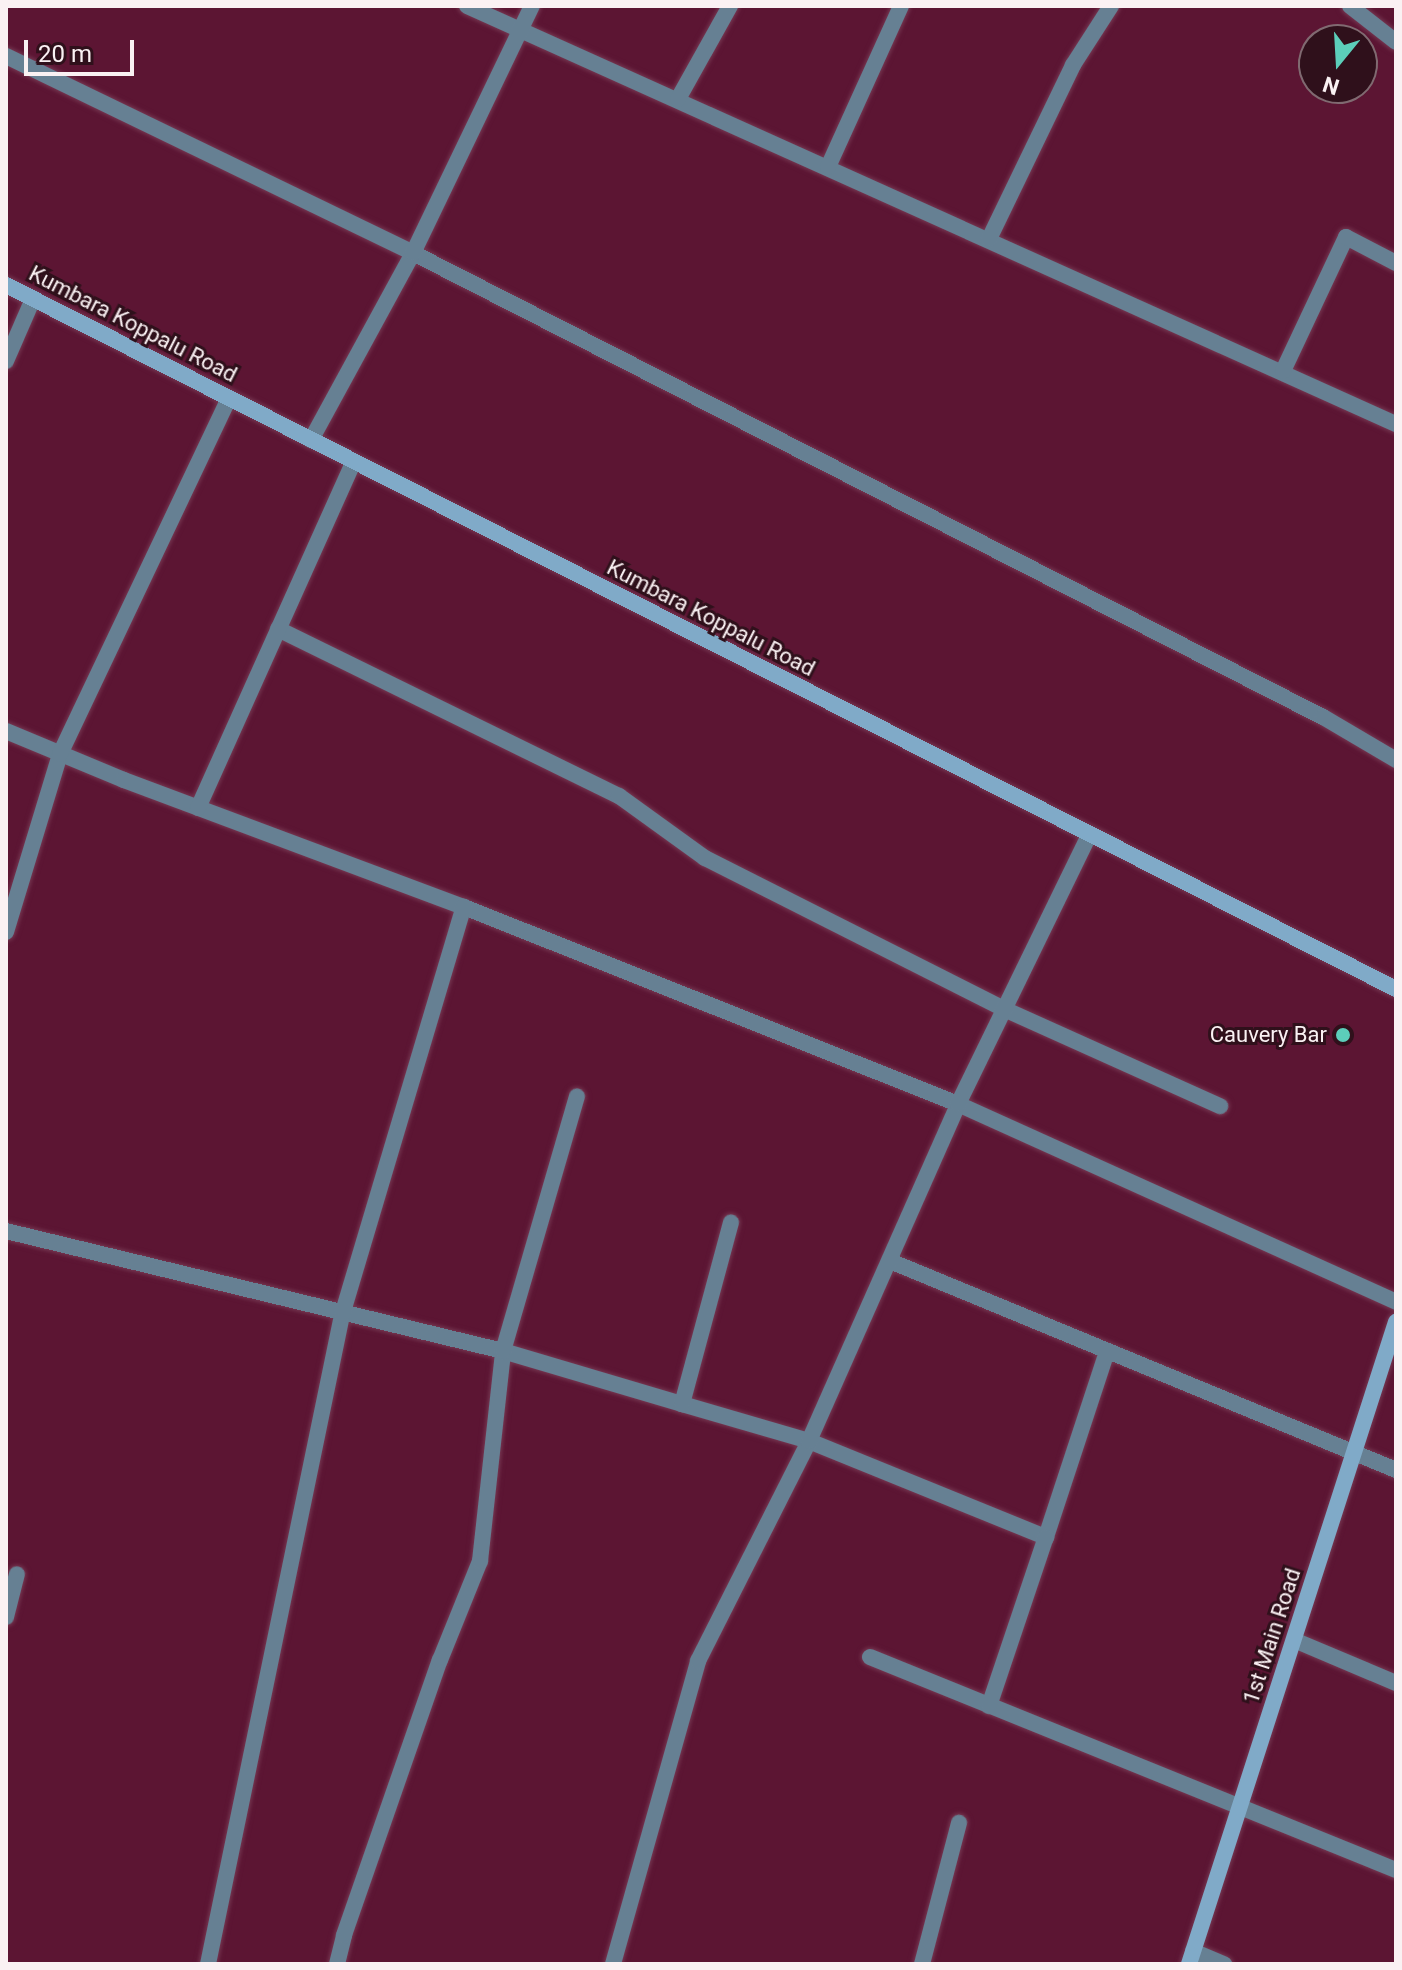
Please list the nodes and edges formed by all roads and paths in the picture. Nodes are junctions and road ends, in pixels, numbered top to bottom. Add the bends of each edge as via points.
1 (467, 6) edge
2 (532, 6) edge
3 (730, 6) edge
4 (901, 6) edge
5 (1111, 6) edge
6 (1350, 6) edge
7 (520, 31) junction
8 (1396, 42) edge
9 (6, 56) edge
10 (678, 99) junction
11 (828, 167) junction
12 (989, 239) junction
13 (413, 253) junction
14 (1396, 263) edge
15 (6, 285) edge
16 (33, 299) junction
17 (6, 361) edge
18 (1283, 371) junction
19 (229, 398) junction
20 (1396, 424) edge
21 (311, 440) junction
22 (354, 461) junction
23 (278, 629) junction
24 (6, 731) edge
25 (60, 754) junction
26 (1396, 760) edge
27 (198, 808) junction
28 (1089, 835) junction
29 (464, 907) junction
30 (6, 932) edge
31 (1396, 989) edge
32 (1004, 1009) junction
33 (577, 1097) dead end
34 (958, 1104) junction
35 (1220, 1106) dead end
36 (731, 1223) dead end
37 (6, 1231) edge
38 (890, 1261) junction
39 (1396, 1302) edge
40 (342, 1315) junction
41 (1396, 1322) edge
42 (503, 1351) junction
43 (1107, 1351) junction
44 (682, 1404) junction
45 (809, 1441) junction
46 (1354, 1453) junction
47 (1396, 1470) edge
48 (1046, 1537) junction
49 (17, 1574) dead end
50 (6, 1617) edge
51 (1294, 1640) junction
52 (870, 1657) dead end
53 (1396, 1683) edge
54 (989, 1706) junction
55 (1239, 1806) junction
56 (959, 1823) dead end
57 (1396, 1870) edge
58 (1191, 1958) edge
59 (208, 1964) edge
60 (337, 1964) edge
61 (613, 1964) edge
62 (922, 1964) edge
63 (1224, 1964) edge

1 - 7 street
2 - 7 street
3 - 10 street
4 - 11 street
5 - 12 street via 1073,65
6 - 8 street
7 - 10 street
7 - 13 street
9 - 13 street
10 - 11 street
11 - 12 street
12 - 18 street
13 - 21 street
13 - 26 street via 1323,717
14 - 18 street via 1346,237
15 - 16 street, Kumbara Koppalu Road
16 - 17 street
16 - 19 street, Kumbara Koppalu Road
18 - 20 street
19 - 21 street, Kumbara Koppalu Road
19 - 25 street
21 - 22 street, Kumbara Koppalu Road
22 - 23 street
22 - 28 street, Kumbara Koppalu Road
23 - 27 street
23 - 32 street via 619,796 705,858
24 - 25 street
25 - 27 street
25 - 30 street
27 - 29 street
28 - 31 street, Kumbara Koppalu Road
28 - 32 street
29 - 34 street
29 - 40 street
32 - 34 street
32 - 35 street
33 - 42 street
34 - 38 street
34 - 39 street
36 - 44 street
37 - 40 street
38 - 43 street
38 - 45 street
40 - 42 street
40 - 59 street
41 - 46 street, 1st Main Road
42 - 44 street
42 - 60 street via 480,1561 434,1674
43 - 46 street
43 - 48 street
44 - 45 street
45 - 48 street
45 - 61 street via 698,1661
46 - 47 street
46 - 51 street, 1st Main Road
48 - 54 street
49 - 50 street
51 - 53 street
51 - 55 street, 1st Main Road
52 - 54 street
54 - 55 street
55 - 57 street
55 - 58 street, 1st Main Road
56 - 62 street
58 - 63 street

